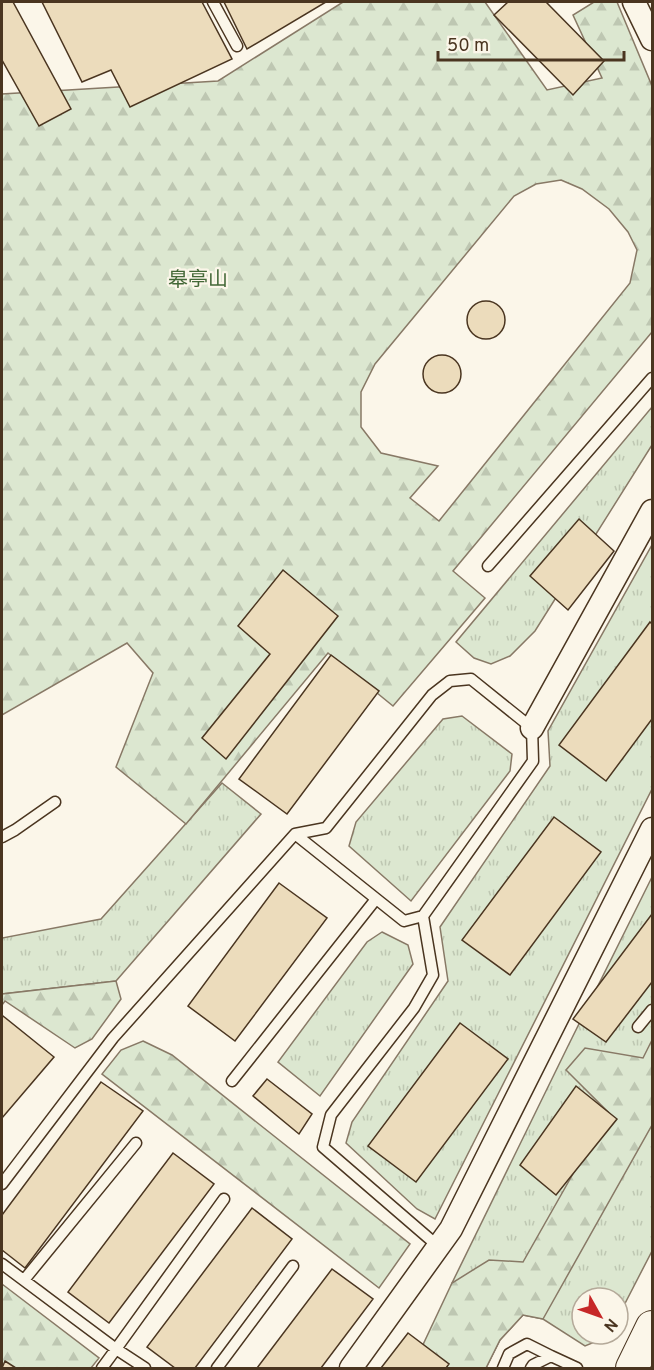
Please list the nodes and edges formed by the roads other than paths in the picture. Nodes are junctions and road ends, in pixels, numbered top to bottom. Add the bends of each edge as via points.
1 (213, 2) edge
2 (634, 2) edge
3 (652, 39) edge
4 (237, 46) dead end
5 (652, 378) edge
6 (652, 511) edge
7 (488, 566) dead end
8 (532, 728) junction
9 (55, 802) dead end
10 (652, 829) edge
11 (295, 834) junction
12 (2, 837) edge
13 (376, 899) junction
14 (423, 916) junction
15 (652, 1010) edge
16 (638, 1027) dead end
17 (232, 1081) dead end
18 (136, 1143) dead end
19 (2, 1184) edge
20 (224, 1199) dead end
21 (439, 1247) junction
22 (2, 1264) edge
23 (293, 1266) dead end
24 (24, 1280) junction
25 (652, 1328) edge
26 (116, 1349) junction
27 (551, 1356) junction
28 (102, 1368) edge
29 (145, 1368) edge
30 (217, 1368) edge
31 (351, 1368) edge
32 (503, 1368) edge
33 (531, 1368) edge
34 (577, 1368) edge
35 (632, 1368) edge

1 - 4 lane
2 - 3 street
5 - 7 lane
6 - 8 street
8 - 11 lane via 471,679 450,681 432,695 326,828
8 - 14 lane via 533,761
9 - 12 lane
10 - 21 street
11 - 13 lane
11 - 19 lane via 112,1038
13 - 14 lane via 404,921
13 - 17 lane
14 - 21 lane via 433,975 414,1008 330,1115 322,1147
15 - 16 lane
18 - 24 lane
20 - 26 lane
21 - 31 street
22 - 24 lane
23 - 30 lane
24 - 26 lane
25 - 35 main road
26 - 28 lane
26 - 29 lane
27 - 32 lane via 527,1344 509,1354
27 - 33 lane
27 - 34 lane

